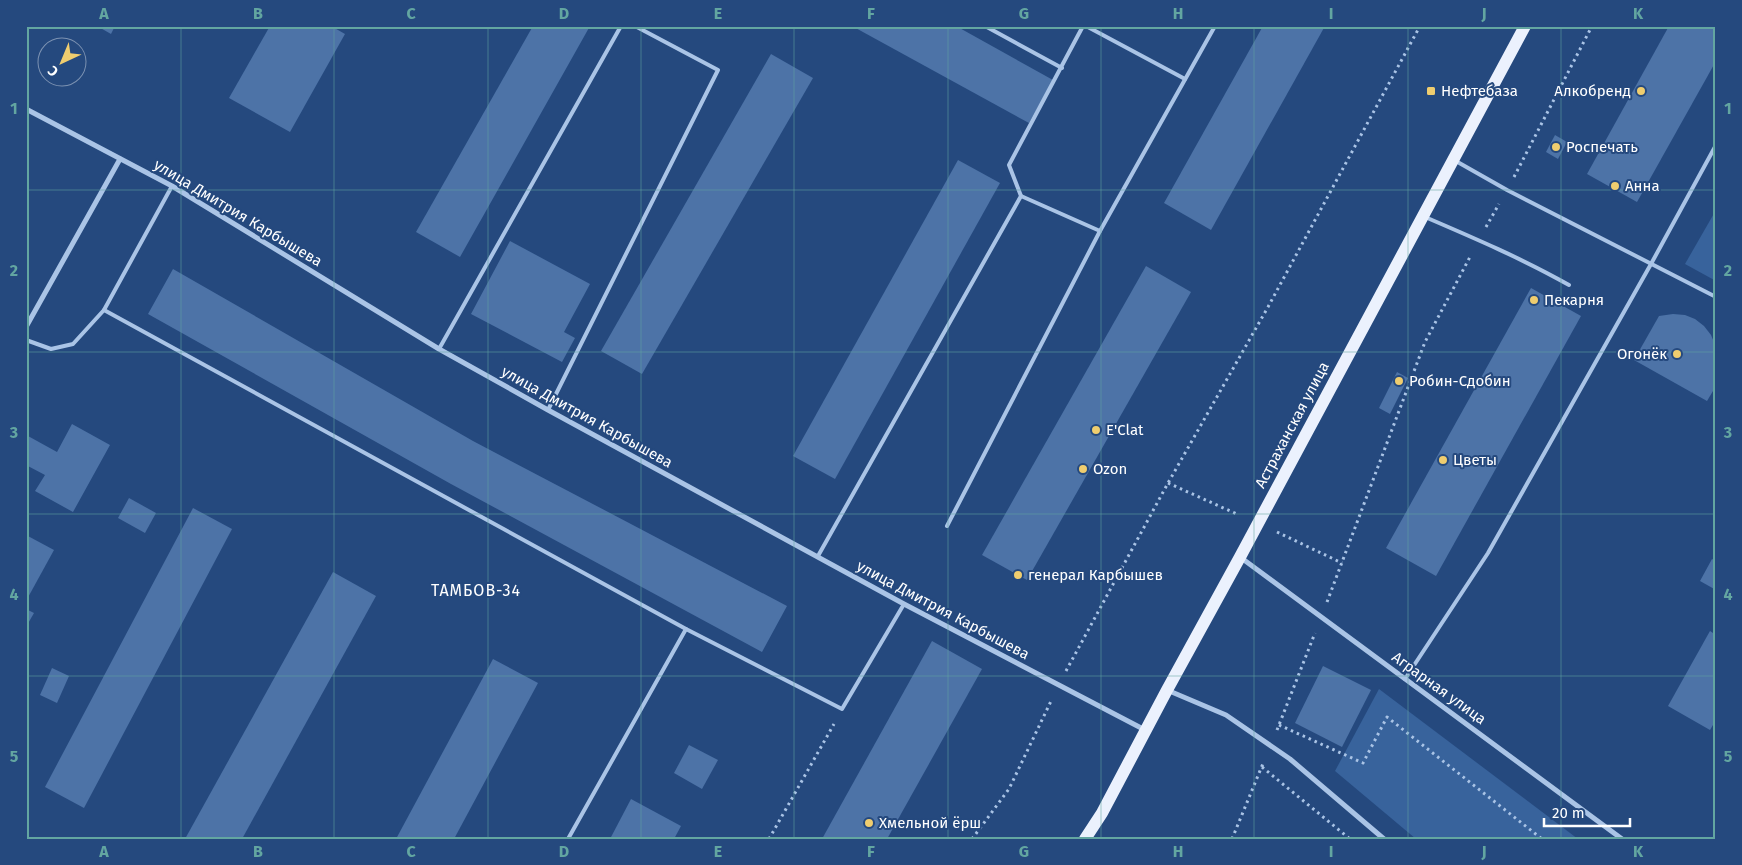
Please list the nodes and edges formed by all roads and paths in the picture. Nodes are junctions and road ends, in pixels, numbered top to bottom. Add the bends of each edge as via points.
1 (621, 26) edge
2 (635, 26) edge
3 (986, 26) edge
4 (1084, 26) edge
5 (1215, 26) edge
6 (1420, 26) edge
7 (1525, 26) edge
8 (1592, 26) edge
9 (1062, 68) junction
10 (1185, 79) junction
11 (26, 109) edge
12 (1716, 145) edge
13 (120, 159) junction
14 (1454, 160) junction
15 (172, 186) junction
16 (1507, 190) junction
17 (1021, 196) junction
18 (1423, 216) junction
19 (1100, 232) junction
20 (1479, 240) junction
21 (1651, 264) junction
22 (1569, 285) dead end
23 (1716, 297) edge
24 (104, 310) junction
25 (26, 327) edge
26 (26, 340) edge
27 (439, 349) junction
28 (548, 410) junction
29 (947, 526) dead end
30 (818, 556) junction
31 (1240, 557) junction
32 (904, 604) junction
33 (1321, 618) junction
34 (686, 628) junction
35 (1405, 679) junction
36 (1058, 685) junction
37 (1167, 690) junction
38 (842, 709) junction
39 (1279, 725) junction
40 (1146, 730) junction
41 (1271, 746) junction
42 (1262, 767) junction
43 (568, 839) edge
44 (769, 839) edge
45 (972, 839) edge
46 (1085, 839) edge
47 (1232, 839) edge
48 (1350, 839) edge
49 (1384, 839) edge
50 (1542, 839) edge
51 (1622, 839) edge

1 - 27 lane
2 - 28 lane via 718,70
3 - 9 lane
4 - 9 lane
4 - 10 lane
5 - 10 lane
6 - 36 path
7 - 14 main road, Астраханская улица
8 - 16 path
9 - 17 lane via 1009,165
10 - 19 lane
11 - 13 street, улица Дмитрия Карбышева
12 - 21 lane
13 - 15 street, улица Дмитрия Карбышева
13 - 25 street
14 - 16 lane
14 - 18 main road, Астраханская улица
15 - 24 lane
15 - 27 street, улица Дмитрия Карбышева
16 - 20 path
16 - 21 lane
17 - 19 lane
17 - 30 lane
18 - 20 lane
18 - 31 main road, Астраханская улица
19 - 29 lane
20 - 22 lane
20 - 33 path via 1425,342
21 - 23 lane
21 - 35 lane via 1488,553
24 - 26 lane via 73,344 51,348
24 - 34 lane
27 - 28 street, улица Дмитрия Карбышева
28 - 30 street, улица Дмитрия Карбышева
30 - 32 street, улица Дмитрия Карбышева
31 - 33 street, Аграрная улица
31 - 37 main road, Астраханская улица
32 - 36 street, улица Дмитрия Карбышева
32 - 38 lane
33 - 35 street, Аграрная улица
33 - 39 path
34 - 38 lane
34 - 43 lane
35 - 51 street, Аграрная улица
36 - 40 street, улица Дмитрия Карбышева
36 - 45 path via 1009,789
37 - 40 main road, Астраханская улица
37 - 41 street via 1226,715
38 - 44 path
39 - 41 path
39 - 50 path via 1363,763 1387,717
40 - 46 main road, Астраханская улица
41 - 42 path
41 - 49 street
42 - 47 path
42 - 48 path

